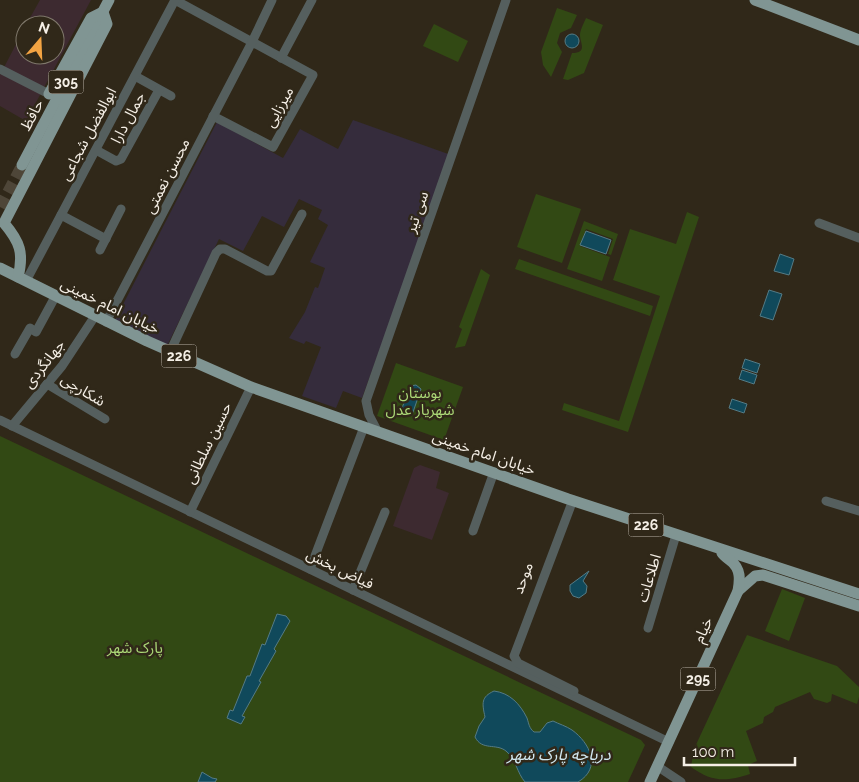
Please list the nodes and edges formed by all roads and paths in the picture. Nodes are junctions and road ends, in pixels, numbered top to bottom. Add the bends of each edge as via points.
1 (110, 0) edge
2 (175, 0) edge
3 (272, 0) edge
4 (312, 0) edge
5 (495, 0) edge
6 (755, 0) edge
7 (505, 2) edge
8 (103, 12) junction
9 (859, 40) edge
10 (252, 42) junction
11 (281, 58) junction
12 (0, 69) edge
13 (135, 76) junction
14 (159, 90) junction
15 (49, 94) joint
16 (171, 96) dead end
17 (213, 116) junction
18 (96, 150) junction
19 (22, 164) tunnel mouth
20 (121, 209) dead end
21 (302, 214) dead end
22 (61, 216) junction
23 (819, 223) dead end
24 (859, 238) edge
25 (106, 239) junction
26 (100, 250) dead end
27 (0, 268) edge
28 (22, 279) junction
29 (56, 297) junction
30 (95, 316) junction
31 (106, 322) junction
32 (170, 352) junction
33 (15, 354) dead end
34 (47, 384) junction
35 (251, 387) junction
36 (105, 419) dead end
37 (0, 420) edge
38 (12, 426) junction
39 (364, 427) junction
40 (378, 432) junction
41 (494, 472) junction
42 (571, 499) junction
43 (826, 501) dead end
44 (859, 511) edge
45 (190, 512) junction
46 (384, 512) dead end
47 (473, 531) dead end
48 (676, 535) junction
49 (719, 550) junction
50 (310, 570) junction
51 (353, 590) junction
52 (738, 591) junction
53 (859, 594) edge
54 (859, 606) edge
55 (648, 628) dead end
56 (499, 661) junction
57 (670, 740) junction
58 (657, 766) junction
59 (650, 782) edge
60 (681, 782) edge

1 - 8 main road, حافظ / 305
2 - 10 street
2 - 13 street, ابوالفضل شجاعی
3 - 10 street, محسن نعمتی
4 - 11 street
5 - 7 street
6 - 9 main road
7 - 40 street, سی تیر via 366,401
8 - 15 main road via 91,18
8 - 19 main road, حافظ / 305
8 - 28 main road, 305 via 107,24 4,224 20,248
10 - 11 street
10 - 17 street, محسن نعمتی
11 - 17 street, میرزایی via 313,75 273,146
12 - 15 street
13 - 14 street
13 - 18 street, ابوالفضل شجاعی
14 - 16 street
14 - 18 street, جمال دارا via 121,159 116,161
17 - 31 street, محسن نعمتی
18 - 22 street, ابوالفضل شجاعی
20 - 25 street
21 - 32 street via 271,271 225,249 216,253
22 - 25 street
22 - 28 street, ابوالفضل شجاعی
23 - 24 street
25 - 26 street
27 - 28 main road, خیابان امام خمینی / 226
28 - 29 main road, خیابان امام خمینی / 226
29 - 30 main road, خیابان امام خمینی / 226
29 - 33 street via 36,332 30,328
30 - 31 main road, خیابان امام خمینی / 226
30 - 34 street, جهانگردی
31 - 32 main road, خیابان امام خمینی / 226
32 - 35 main road, خیابان امام خمینی / 226
34 - 36 street, شکارچی
34 - 38 street, جهانگردی
35 - 39 main road, خیابان امام خمینی / 226
35 - 45 street, حسین سلطانی
37 - 38 street, فیاض بخش
38 - 45 street, فیاض بخش
39 - 40 main road, خیابان امام خمینی / 226
39 - 50 street
40 - 41 main road, خیابان امام خمینی / 226
41 - 42 main road, خیابان امام خمینی / 226
41 - 47 street
42 - 48 main road, خیابان امام خمینی / 226
42 - 56 street, موحد via 509,656
42 - 57 street via 514,656 518,663
43 - 44 street
45 - 50 street, فیاض بخش
46 - 51 street
48 - 49 main road, خیابان امام خمینی / 226
48 - 55 street, اطلاعات
49 - 52 main road, خیام / 295 via 737,569 740,578
49 - 53 main road, خیابان امام خمینی / 226
50 - 51 street, فیاض بخش
51 - 56 street, فیاض بخش
52 - 54 main road via 755,576 763,575
52 - 57 main road, خیام / 295
56 - 57 street, فیاض بخش
57 - 58 main road, خیام / 295
58 - 59 main road, خیام / 295
58 - 60 street

